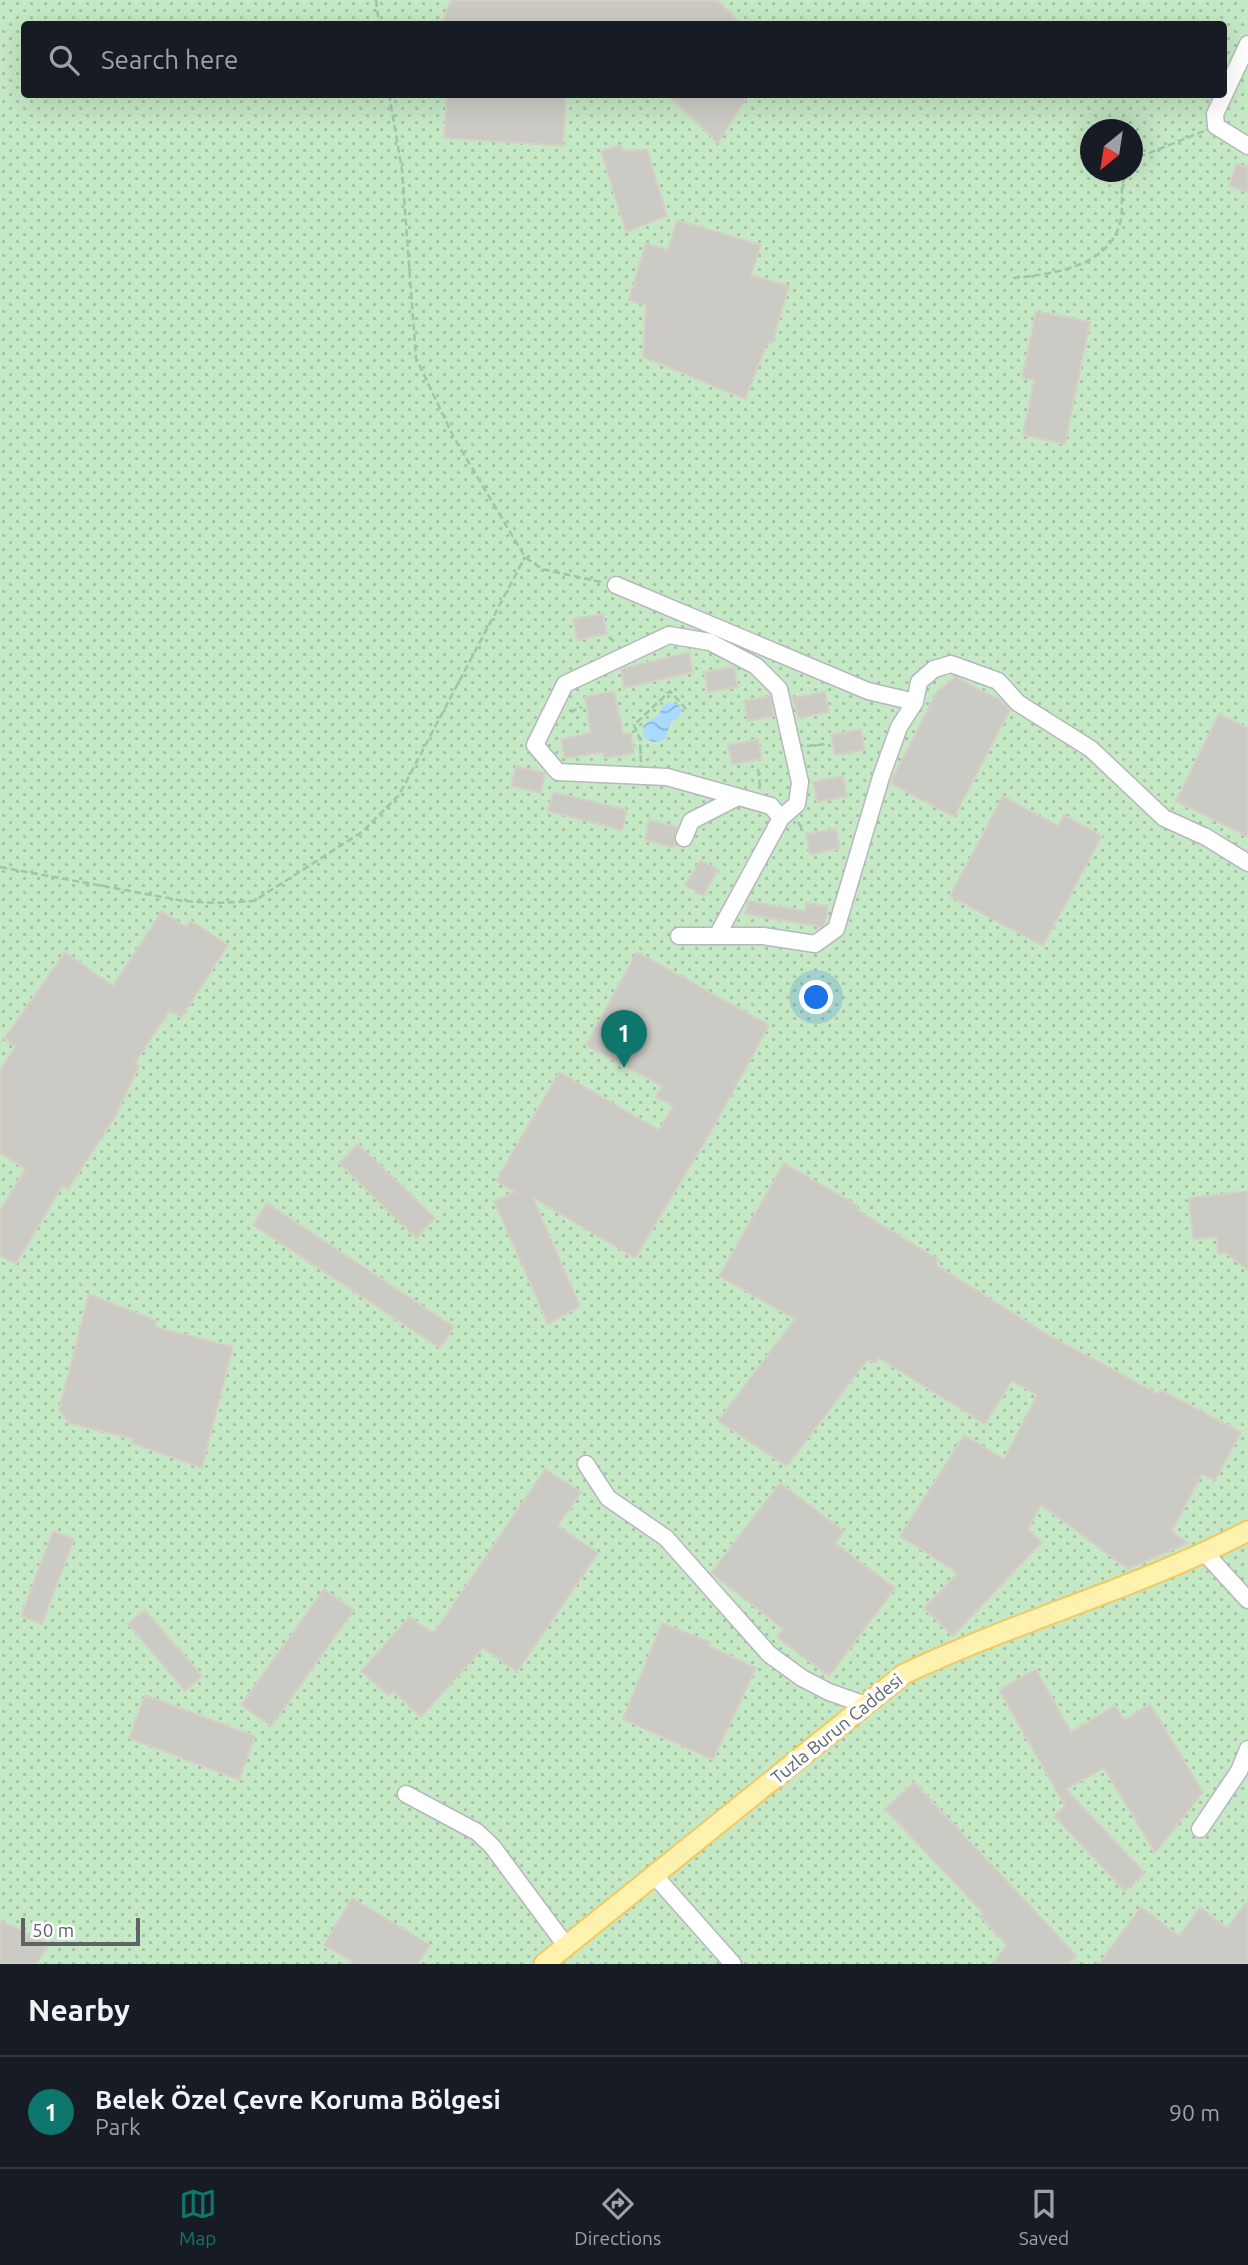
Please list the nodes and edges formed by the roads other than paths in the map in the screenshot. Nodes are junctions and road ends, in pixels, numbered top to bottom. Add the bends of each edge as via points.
1 (1248, 44) edge
2 (1227, 89) edge
3 (1223, 98) edge
4 (1248, 146) edge
5 (616, 585) road end
6 (915, 702) junction
7 (738, 797) junction
8 (781, 818) junction
9 (684, 838) dead end
10 (1248, 863) edge
11 (718, 934) junction
12 (679, 936) dead end
13 (586, 1464) dead end
14 (1248, 1531) edge
15 (1205, 1553) junction
16 (1248, 1601) edge
17 (866, 1704) junction
18 (1248, 1749) edge
19 (406, 1794) dead end
20 (1200, 1829) dead end
21 (655, 1876) junction
22 (567, 1947) junction
23 (544, 1964) edge
24 (733, 1964) edge

1 - 2 street
3 - 4 street via 1215,114 1216,126
5 - 6 street via 868,691
6 - 10 street via 919,682 942,666 964,667 998,681 1018,703 1091,748 1164,818
6 - 11 street via 899,727 881,777 836,929 815,944
7 - 8 street via 771,806
7 - 8 street via 667,777 558,772 535,745 565,684 669,635 710,642 756,666 779,689 800,782 797,804
7 - 9 street via 691,821
8 - 11 street
11 - 12 street
13 - 17 street via 608,1498 666,1538 769,1654 829,1692
14 - 15 main road, Tuzla Burun Caddesi
15 - 16 street
15 - 17 main road, Tuzla Burun Caddesi via 961,1647 904,1674
17 - 21 main road, Tuzla Burun Caddesi
18 - 20 street via 1239,1771
19 - 22 street via 477,1832 492,1846
21 - 22 main road, Tuzla Burun Caddesi
21 - 24 street
22 - 23 main road, Tuzla Burun Caddesi

